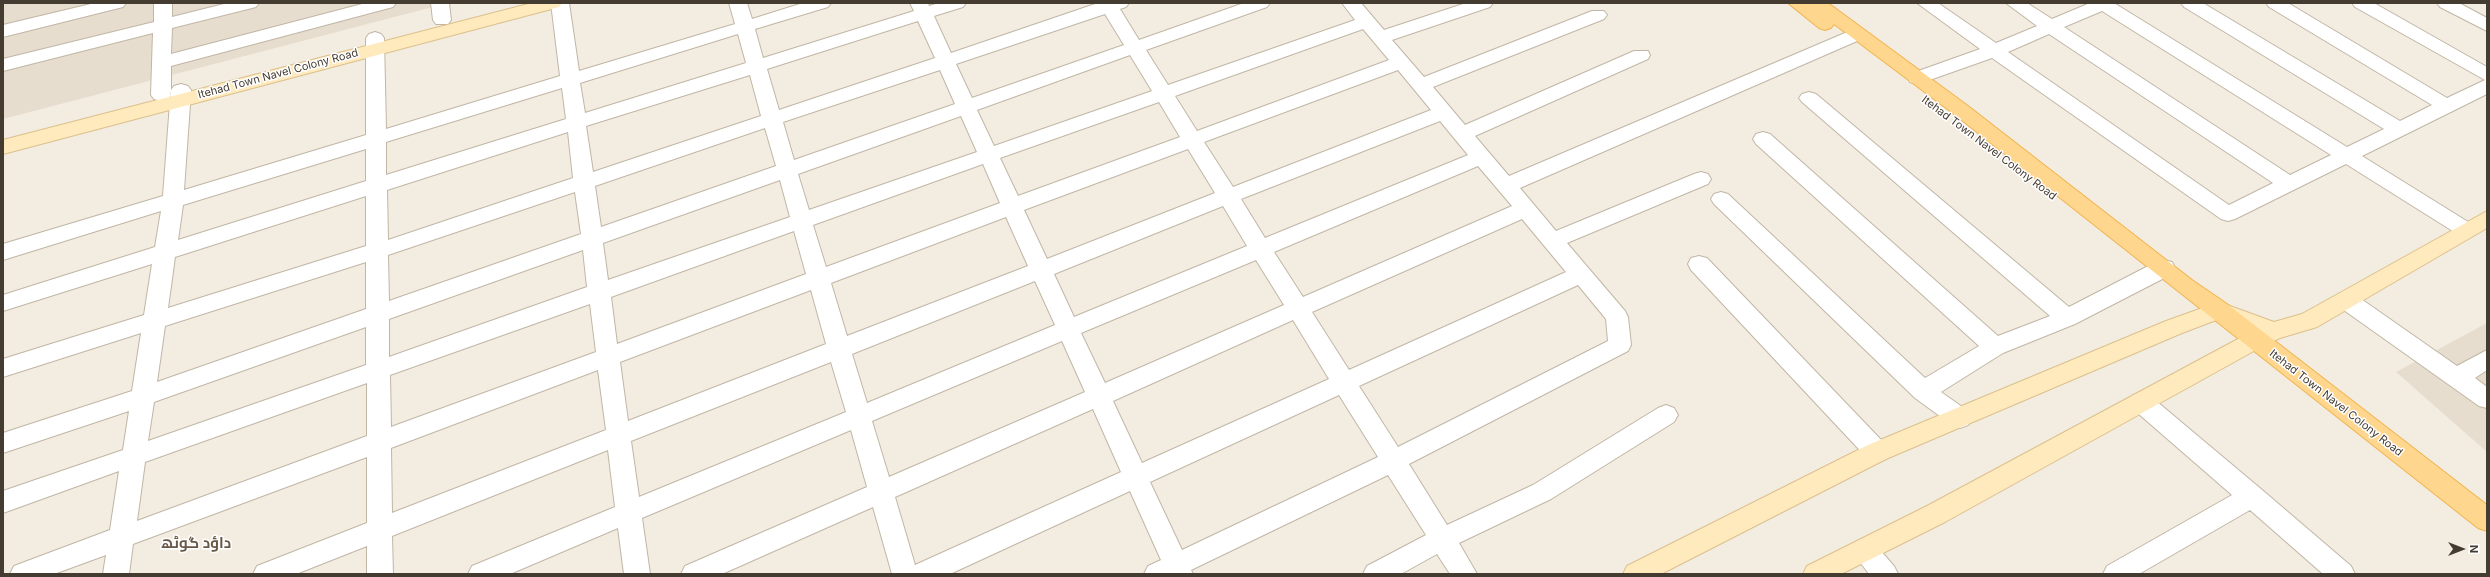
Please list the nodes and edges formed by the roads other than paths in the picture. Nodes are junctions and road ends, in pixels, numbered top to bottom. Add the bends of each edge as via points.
1 (117, 3) edge
2 (163, 3) edge
3 (250, 3) edge
4 (387, 3) edge
5 (504, 3) edge
6 (553, 3) edge
7 (560, 3) edge
8 (738, 3) edge
9 (822, 3) edge
10 (957, 3) edge
11 (1261, 3) edge
12 (1351, 3) edge
13 (1484, 3) edge
14 (1797, 3) edge
15 (1817, 3) edge
16 (1926, 3) edge
17 (2015, 3) edge
18 (2103, 3) edge
19 (2190, 3) edge
20 (2275, 3) edge
21 (2361, 3) edge
22 (2446, 3) edge
23 (1112, 4) edge
24 (922, 8) edge
25 (441, 11) edge
26 (1598, 15) dead end
27 (161, 25) junction
28 (2487, 25) edge
29 (745, 26) junction
30 (2050, 27) junction
31 (1373, 30) junction
32 (3, 31) edge
33 (1852, 36) junction
34 (375, 43) junction
35 (1134, 48) junction
36 (1994, 51) junction
37 (1641, 55) dead end
38 (946, 61) junction
39 (1401, 62) junction
40 (161, 63) junction
41 (3, 65) edge
42 (756, 66) junction
43 (2487, 75) edge
44 (1917, 78) junction
45 (570, 79) junction
46 (1420, 85) junction
47 (2487, 86) edge
48 (1163, 93) junction
49 (174, 95) junction
50 (1809, 98) dead end
51 (966, 106) junction
52 (2447, 106) junction
53 (1443, 112) junction
54 (772, 119) junction
55 (576, 123) junction
56 (2399, 129) junction
57 (1462, 134) junction
58 (3, 137) edge
59 (376, 138) junction
60 (1764, 139) dead end
61 (1192, 140) junction
62 (3, 146) edge
63 (988, 154) junction
64 (2347, 155) junction
65 (1481, 157) junction
66 (787, 170) junction
67 (1701, 179) dead end
68 (584, 182) junction
69 (2289, 184) junction
70 (376, 186) junction
71 (1506, 186) junction
72 (1228, 197) junction
73 (1721, 199) dead end
74 (172, 200) junction
75 (1012, 206) junction
76 (1525, 209) junction
77 (2487, 218) edge
78 (802, 221) junction
79 (2466, 230) junction
80 (592, 239) junction
81 (1552, 241) junction
82 (1261, 249) junction
83 (377, 251) junction
84 (3, 252) edge
85 (165, 252) junction
86 (1699, 264) dead end
87 (1041, 270) junction
88 (2158, 271) junction
89 (1580, 274) junction
90 (819, 278) junction
91 (599, 292) junction
92 (2346, 300) junction
93 (3, 303) edge
94 (1298, 308) junction
95 (2219, 310) junction
96 (378, 314) junction
97 (2067, 318) junction
98 (154, 321) junction
99 (1068, 330) junction
100 (2264, 335) junction
101 (1995, 347) junction
102 (839, 349) junction
103 (608, 357) junction
104 (2487, 359) edge
105 (3, 368) edge
106 (378, 370) junction
107 (2456, 378) junction
108 (1344, 382) junction
109 (1922, 391) junction
110 (1099, 396) junction
111 (142, 397) junction
112 (2487, 400) edge
113 (2141, 402) junction
114 (1666, 415) dead end
115 (859, 417) junction
116 (1960, 418) junction
117 (619, 436) junction
118 (379, 442) junction
119 (3, 443) edge
120 (1877, 452) junction
121 (134, 456) junction
122 (1393, 461) junction
123 (1136, 477) junction
124 (881, 492) junction
125 (2252, 496) junction
126 (3, 502) edge
127 (629, 512) junction
128 (2487, 520) edge
129 (380, 529) junction
130 (121, 538) junction
131 (1442, 539) junction
132 (1864, 550) junction
133 (1171, 571) edge
134 (2330, 571) edge
135 (23, 574) edge
136 (116, 574) edge
137 (266, 574) edge
138 (380, 574) edge
139 (481, 574) edge
140 (637, 574) edge
141 (694, 574) edge
142 (905, 574) edge
143 (923, 574) edge
144 (1376, 574) edge
145 (1464, 574) edge
146 (1636, 574) edge
147 (1816, 574) edge
148 (1885, 574) edge
149 (2116, 574) edge

1 - 32 street
2 - 27 street
3 - 27 street
4 - 40 street
5 - 25 main road, Itehad Town Navel Colony Road
6 - 34 main road, Itehad Town Navel Colony Road
7 - 45 street
8 - 29 street
9 - 29 street
10 - 24 street
11 - 35 street
12 - 31 street
13 - 31 street
14 - 33 main road, Itehad Town Navel Colony Road
15 - 33 main road, Itehad Town Navel Colony Road
16 - 36 street
17 - 30 street
18 - 30 street
18 - 64 street
19 - 56 street
20 - 52 street
21 - 43 street
22 - 28 street
23 - 35 street
23 - 38 street
24 - 38 street
24 - 42 street
25 - 34 main road, Itehad Town Navel Colony Road
26 - 46 street
27 - 40 street
27 - 41 street
29 - 42 street
29 - 45 street
30 - 36 street
30 - 69 street
31 - 39 street
31 - 48 street
33 - 44 main road, Itehad Town Navel Colony Road
33 - 71 street
33 - 88 main road, Itehad Town Navel Colony Road
34 - 49 main road, Itehad Town Navel Colony Road
34 - 59 street
35 - 48 street
35 - 51 street
36 - 44 street
36 - 69 street via 2228,214
37 - 57 street
38 - 51 street
38 - 54 street
39 - 46 street
39 - 61 street
40 - 49 street
42 - 54 street
42 - 55 street
44 - 88 main road, Itehad Town Navel Colony Road
45 - 55 street
45 - 59 street
46 - 53 street
47 - 52 street
48 - 61 street
48 - 63 street
49 - 58 main road, Itehad Town Navel Colony Road
49 - 62 main road, Itehad Town Navel Colony Road
49 - 74 street
50 - 97 street
51 - 63 street
51 - 66 street
52 - 56 street
53 - 57 street
53 - 72 street
54 - 66 street
54 - 68 street
55 - 68 street
55 - 70 street
56 - 64 street
57 - 65 street
59 - 70 street
59 - 74 street
60 - 101 street
61 - 72 street
61 - 75 street
63 - 75 street
63 - 78 street
64 - 69 street
64 - 79 street
65 - 71 street
65 - 82 street
66 - 78 street
66 - 80 street
67 - 81 street
68 - 80 street
68 - 83 street
70 - 83 street
70 - 85 street
71 - 76 street
72 - 82 street
72 - 87 street
73 - 109 street
74 - 84 street
74 - 85 street
75 - 87 street
75 - 90 street
76 - 81 street
76 - 94 street
77 - 79 main road
78 - 90 street
78 - 91 street
79 - 92 main road
80 - 91 street
80 - 96 street
81 - 89 street
82 - 94 street
82 - 99 street
83 - 96 street
83 - 98 street
85 - 93 street
85 - 98 street
86 - 120 street
87 - 99 street
87 - 102 street
88 - 95 main road, Itehad Town Navel Colony Road
88 - 97 street
89 - 108 street
89 - 122 street via 1616,317 1620,345
90 - 102 street
90 - 103 street
91 - 103 street
91 - 106 street
92 - 100 main road via 2309,321
92 - 107 street
94 - 108 street
94 - 110 street
95 - 100 main road
95 - 116 main road
96 - 106 street
96 - 111 street
97 - 101 street
98 - 105 street
98 - 111 street
99 - 110 street
99 - 115 street
100 - 113 main road
100 - 128 main road, Itehad Town Navel Colony Road
101 - 109 street
102 - 115 street
102 - 117 street
103 - 117 street
103 - 118 street
104 - 107 street
106 - 118 street
106 - 121 street
107 - 112 street
108 - 122 street
108 - 123 street
109 - 116 street
110 - 123 street
110 - 124 street
111 - 119 street
111 - 121 street
113 - 125 street
113 - 132 main road via 1936,514
114 - 131 street via 1542,492
115 - 124 street
115 - 127 street
116 - 120 main road
117 - 127 street
117 - 129 street
118 - 129 street
118 - 130 street
120 - 146 main road
121 - 126 street
121 - 130 street
122 - 131 street
122 - 133 street
123 - 133 street
123 - 143 street
124 - 141 street
124 - 142 street
125 - 134 street
125 - 149 street
127 - 139 street
127 - 140 street
129 - 137 street
129 - 138 street
130 - 135 street
130 - 136 street
131 - 144 street
131 - 145 street
132 - 147 main road
132 - 148 street

